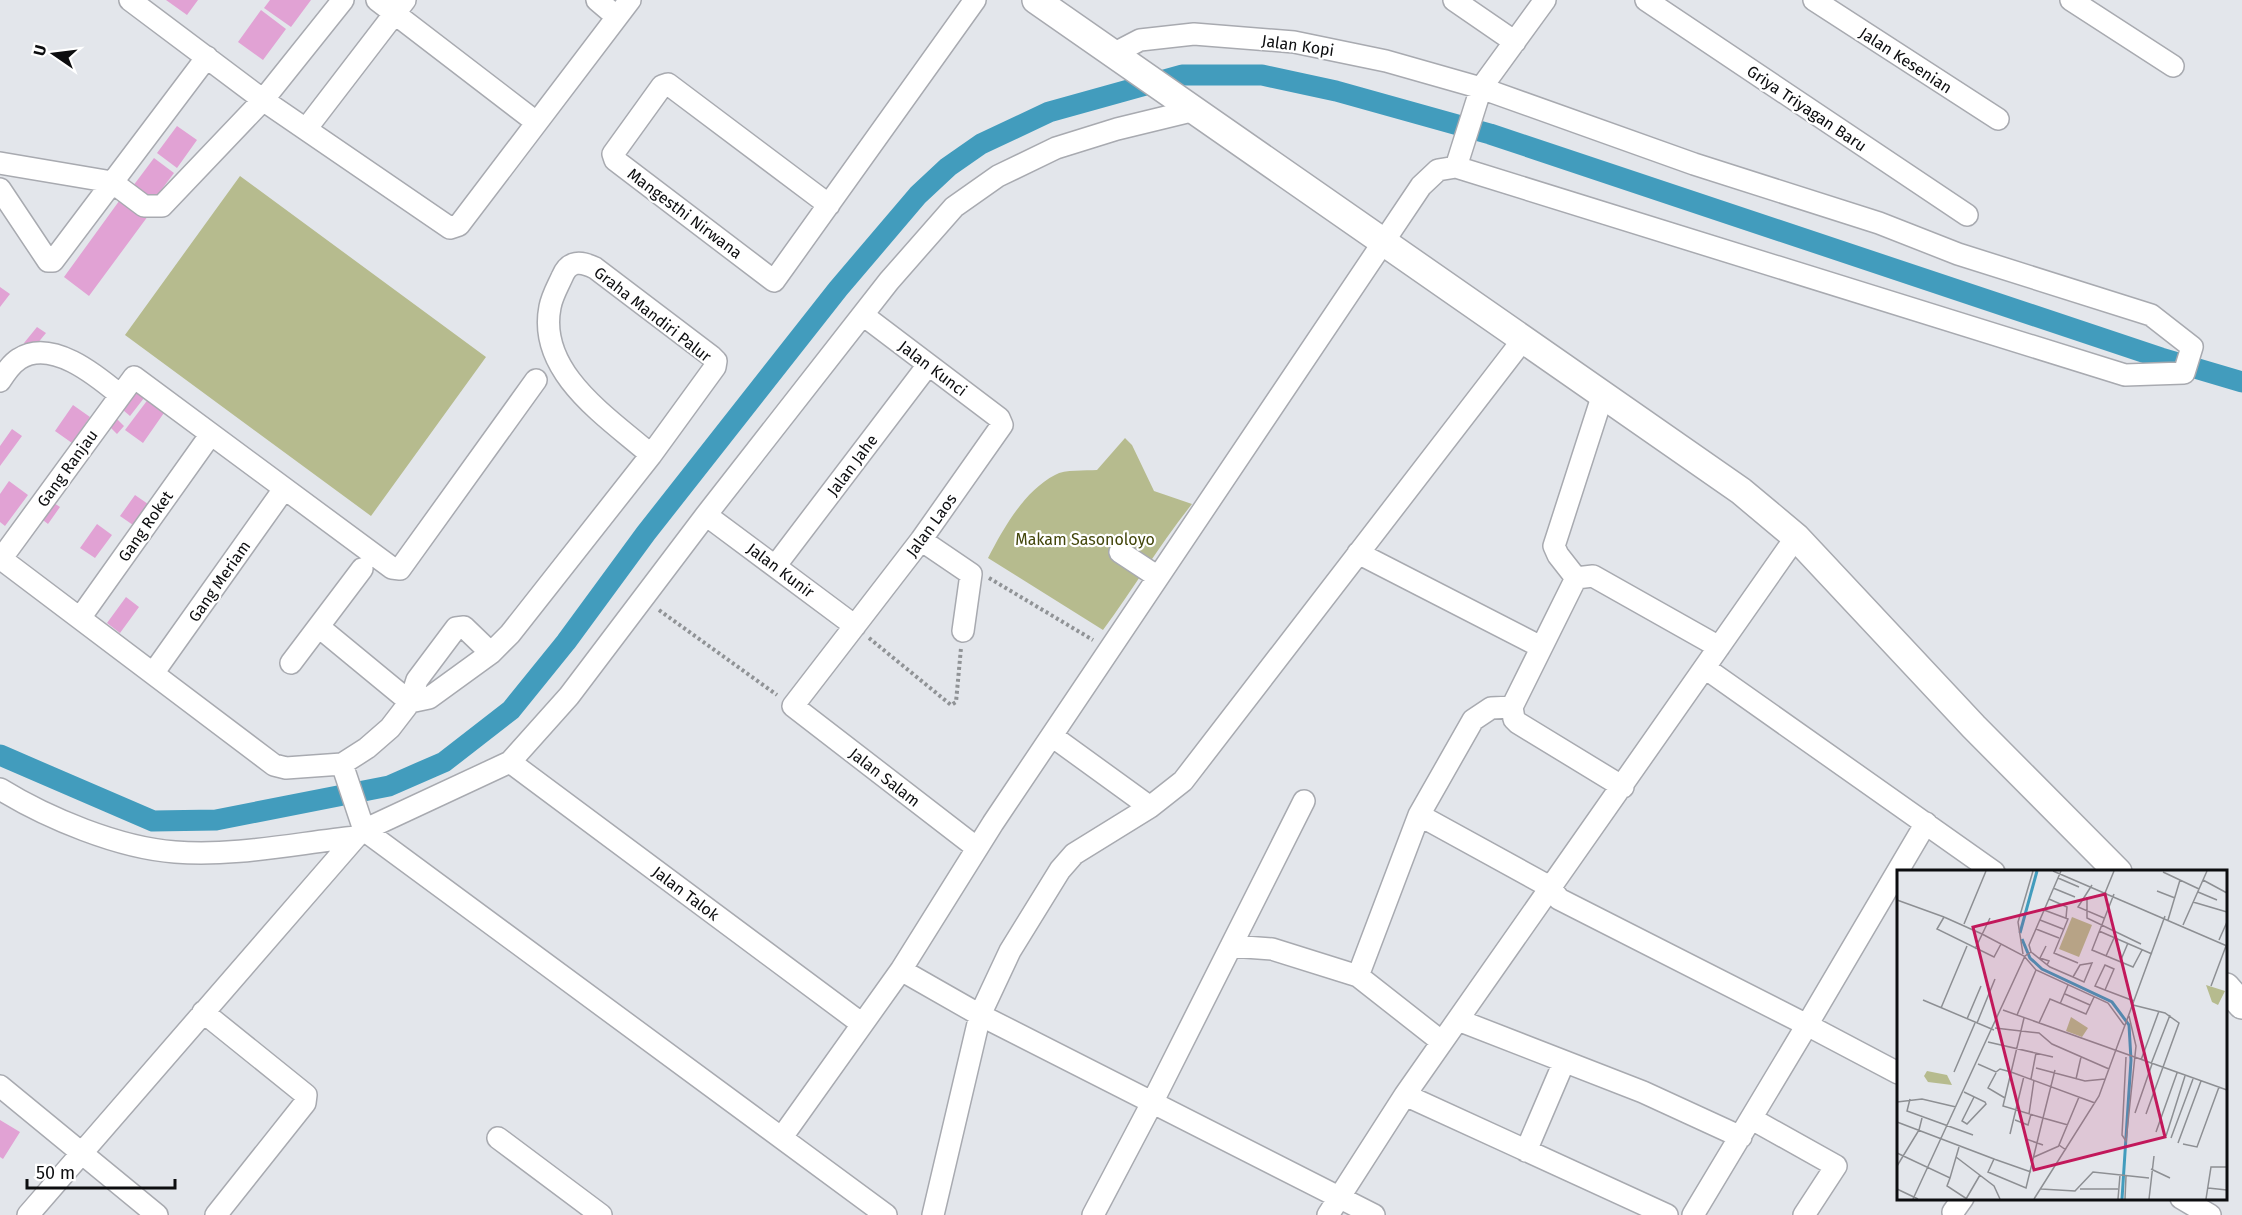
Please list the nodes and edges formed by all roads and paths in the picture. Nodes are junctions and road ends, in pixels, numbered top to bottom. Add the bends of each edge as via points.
1 (130, 0) edge
2 (344, 0) edge
3 (377, 0) edge
4 (597, 0) edge
5 (975, 0) edge
6 (1036, 0) edge
7 (1454, 0) edge
8 (1545, 0) edge
9 (1646, 0) edge
10 (1814, 0) edge
11 (2071, 0) edge
12 (399, 7) edge
13 (623, 8) edge
14 (1515, 42) junction
15 (1115, 56) junction
16 (207, 57) junction
17 (2173, 66) dead end
18 (1479, 94) junction
19 (263, 100) junction
20 (1185, 106) junction
21 (1998, 119) dead end
22 (536, 122) junction
23 (306, 129) junction
24 (1457, 162) junction
25 (0, 163) edge
26 (112, 182) junction
27 (0, 189) edge
28 (829, 205) junction
29 (1967, 215) dead end
30 (1383, 241) junction
31 (864, 315) junction
32 (1522, 341) junction
33 (928, 365) junction
34 (536, 380) dead end
35 (0, 381) edge
36 (1603, 394) junction
37 (120, 395) junction
38 (1001, 421) joint
39 (211, 434) junction
40 (651, 455) junction
41 (284, 489) junction
42 (706, 514) junction
43 (1796, 537) junction
44 (921, 540) junction
45 (1120, 552) dead end
46 (1358, 553) junction
47 (0, 558) edge
48 (776, 565) junction
49 (362, 569) dead end
50 (971, 574) junction
51 (1158, 577) junction
52 (1576, 578) junction
53 (644, 599) junction
54 (80, 618) junction
55 (855, 626) junction
56 (319, 627) junction
57 (963, 631) joint
58 (1542, 647) junction
59 (1719, 647) junction
60 (1109, 650) junction
61 (491, 652) junction
62 (291, 663) dead end
63 (1705, 668) junction
64 (154, 672) junction
65 (410, 702) junction
66 (793, 706) junction
67 (1512, 707) junction
68 (1052, 736) junction
69 (510, 762) junction
70 (344, 769) junction
71 (1623, 787) junction
72 (0, 789) edge
73 (1304, 801) dead end
74 (1150, 807) junction
75 (1419, 815) junction
76 (1926, 823) junction
77 (360, 830) junction
78 (977, 848) junction
79 (1901, 870) edge
80 (1991, 870) edge
81 (2116, 870) edge
82 (1895, 881) edge
83 (1550, 887) junction
84 (1231, 946) junction
85 (901, 970) junction
86 (1358, 976) junction
87 (2227, 988) edge
88 (2242, 1005) edge
89 (203, 1012) junction
90 (980, 1015) junction
91 (1458, 1020) junction
92 (862, 1024) junction
93 (1807, 1025) junction
94 (1442, 1042) junction
95 (1564, 1062) junction
96 (1897, 1072) edge
97 (0, 1086) edge
98 (1405, 1095) junction
99 (1152, 1103) junction
100 (1752, 1119) junction
101 (782, 1137) junction
102 (1741, 1137) junction
103 (498, 1138) dead end
104 (1526, 1151) junction
105 (80, 1152) junction
106 (1338, 1196) junction
107 (2184, 1200) edge
108 (28, 1215) edge
109 (158, 1215) edge
110 (216, 1215) edge
111 (601, 1215) edge
112 (886, 1215) edge
113 (933, 1215) edge
114 (1093, 1215) edge
115 (1328, 1215) edge
116 (1374, 1215) edge
117 (1667, 1215) edge
118 (1693, 1215) edge
119 (1804, 1215) edge
120 (2210, 1215) edge

1 - 16 street
2 - 19 street
3 - 12 street
4 - 13 street
5 - 28 street, Mangesthi Nirwana
6 - 15 main road
7 - 14 street
8 - 14 street
9 - 29 street, Griya Triyagan Baru
10 - 21 street, Jalan Kesenian
11 - 17 street
12 - 22 street
12 - 23 street
13 - 22 street
14 - 18 street
15 - 18 street, Jalan Kopi via 1140,40 1194,34 1294,42 1386,61
15 - 20 main road
16 - 19 street
16 - 26 street
18 - 24 street
18 - 24 street, Jalan Kopi via 2151,315 2192,347 2184,373 2125,375
19 - 23 street
19 - 26 street via 162,207 144,206
20 - 30 main road
20 - 31 street via 1056,148 998,176 954,207
22 - 23 street via 459,225 450,228
24 - 30 street via 1438,171 1421,186
25 - 26 street
26 - 27 street via 51,262
28 - 28 street, Mangesthi Nirwana via 668,84 662,86 613,154 615,160 774,281
30 - 32 main road
30 - 51 street
31 - 33 street, Jalan Kunci
31 - 42 street
32 - 36 main road
32 - 46 street
33 - 38 street, Jalan Kunci
33 - 48 street, Jalan Jahe
34 - 41 street via 400,569 392,568
35 - 37 street via 16,361 33,353 45,354 70,359
36 - 43 main road via 1741,491
36 - 52 street via 1554,546
37 - 39 street, Gang Ranjau via 134,377
37 - 47 street, Gang Ranjau
38 - 44 street, Jalan Laos via 1000,430
39 - 41 street
39 - 54 street, Gang Roket
40 - 40 street, Graha Mandiri Palur via 716,367 716,361 596,268 578,262 571,264 564,272 549,315 552,342 562,372 582,395
40 - 61 street, Graha Mandiri Palur via 510,634
41 - 64 street, Gang Meriam
42 - 48 street, Jalan Kunir
42 - 53 street
43 - 59 street
43 - 81 main road via 1974,727
44 - 50 street
44 - 55 street, Jalan Laos
45 - 51 street
46 - 58 street
46 - 74 street via 1200,761 1168,795
47 - 54 street
48 - 55 street, Jalan Kunir
49 - 56 street
50 - 57 street
50 - 60 path via 984,575
51 - 60 street
52 - 58 street
52 - 59 street via 1593,576
53 - 66 path
53 - 69 street via 569,696
54 - 64 street
55 - 57 path via 952,705 956,702
55 - 66 street, Jalan Laos
56 - 62 street
56 - 65 street
58 - 67 street
59 - 63 street
60 - 68 street
61 - 65 street, Graha Mandiri Palur via 429,698
61 - 65 street via 464,627 456,628 417,680
63 - 71 street
63 - 76 street
64 - 70 street via 274,765
65 - 70 street via 386,732
66 - 78 street, Jalan Salam
67 - 71 street via 1518,723
67 - 75 street via 1491,708 1473,720
68 - 74 street
68 - 78 street
69 - 77 street
69 - 92 street, Jalan Talok
70 - 77 street
71 - 83 street
72 - 77 street via 48,816 147,848 174,852 223,851
73 - 84 street
74 - 90 street via 1074,854 1060,870 1010,951
75 - 83 street
75 - 86 street
76 - 79 street
76 - 80 street
77 - 89 street
77 - 101 street
78 - 85 street
82 - 93 street
83 - 91 street
83 - 93 street via 1559,899
84 - 86 street via 1272,949
84 - 99 street
85 - 90 street
85 - 92 street
86 - 94 street
87 - 88 main road
89 - 105 street
89 - 110 street via 306,1095 305,1103
90 - 99 street
90 - 113 street
91 - 94 street
91 - 95 street
92 - 101 street
93 - 96 street
93 - 100 street
94 - 98 street
95 - 102 street via 1643,1092
95 - 104 street
97 - 105 street
98 - 104 street
98 - 106 street
99 - 106 street
99 - 114 street
100 - 102 street
100 - 119 street via 1836,1166
101 - 112 street
102 - 118 street
103 - 111 street
104 - 117 street
105 - 108 street
105 - 109 street
106 - 115 street
106 - 116 street
107 - 120 street

